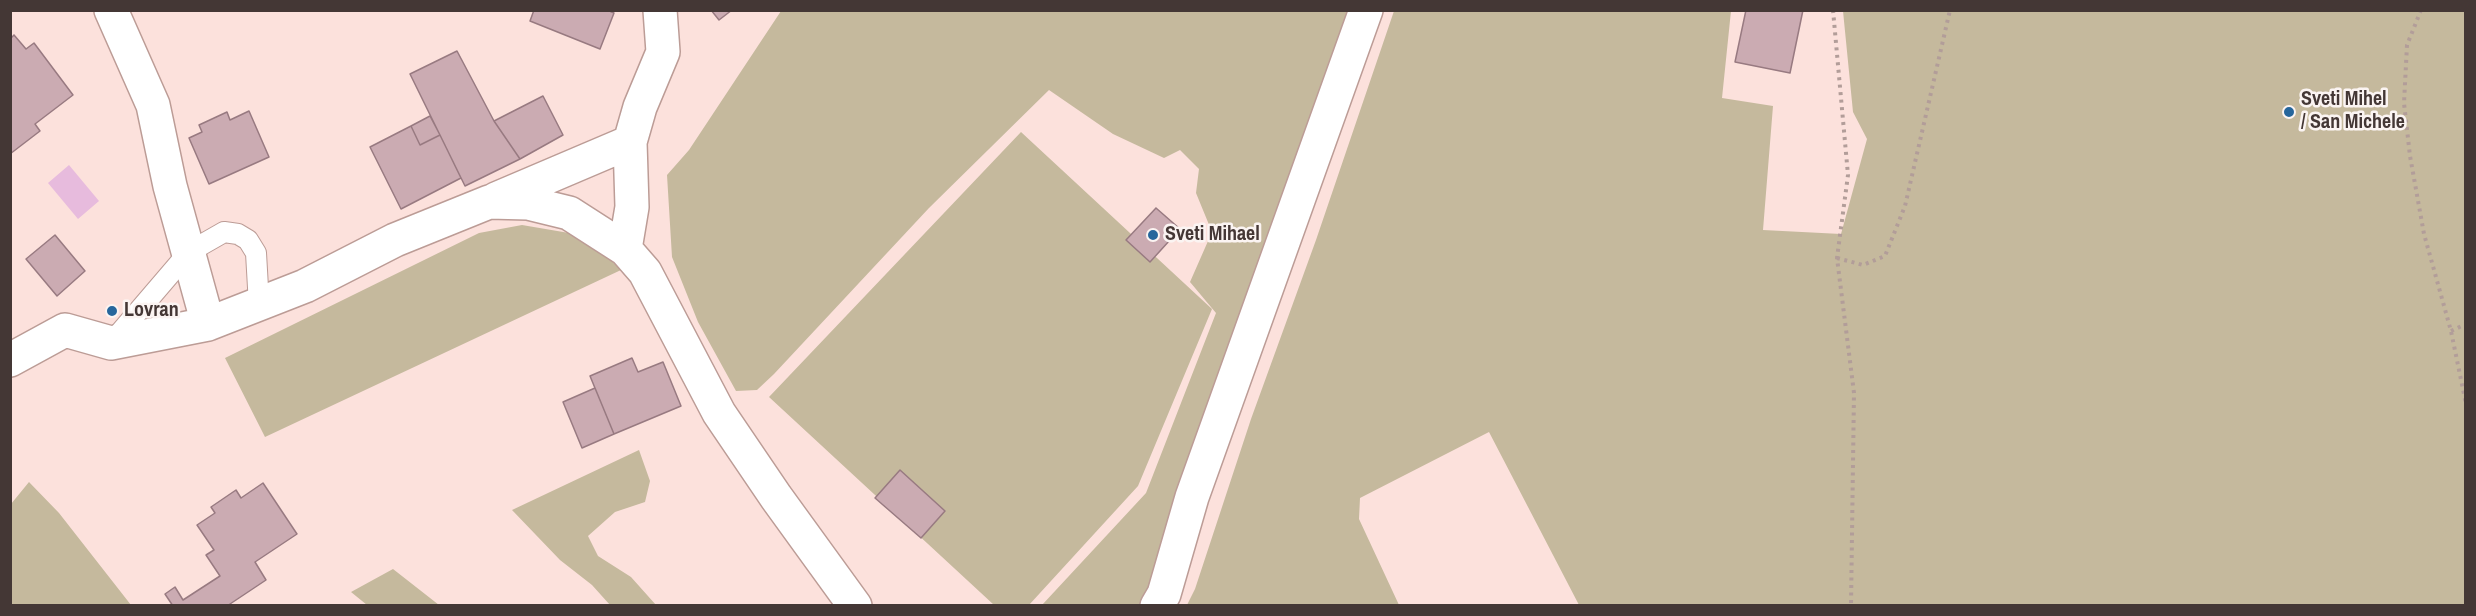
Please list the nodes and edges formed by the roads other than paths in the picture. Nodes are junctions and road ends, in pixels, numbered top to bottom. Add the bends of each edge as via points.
1 (111, 10) edge
2 (660, 10) edge
3 (1366, 10) edge
4 (630, 142) junction
5 (489, 202) junction
6 (625, 249) junction
7 (189, 252) junction
8 (259, 305) junction
9 (208, 324) junction
10 (111, 343) junction
11 (10, 360) edge
12 (855, 606) edge
13 (1157, 606) edge

1 - 7 street via 153,105
2 - 4 street via 663,52
3 - 13 street
4 - 5 street
4 - 6 street via 632,207
5 - 6 street via 528,203 569,213
5 - 8 street via 395,240
6 - 12 street via 645,272 719,413
7 - 8 lane via 224,232 248,240 256,253
7 - 9 street
7 - 10 lane
8 - 9 street
9 - 10 street
10 - 11 street via 65,330

